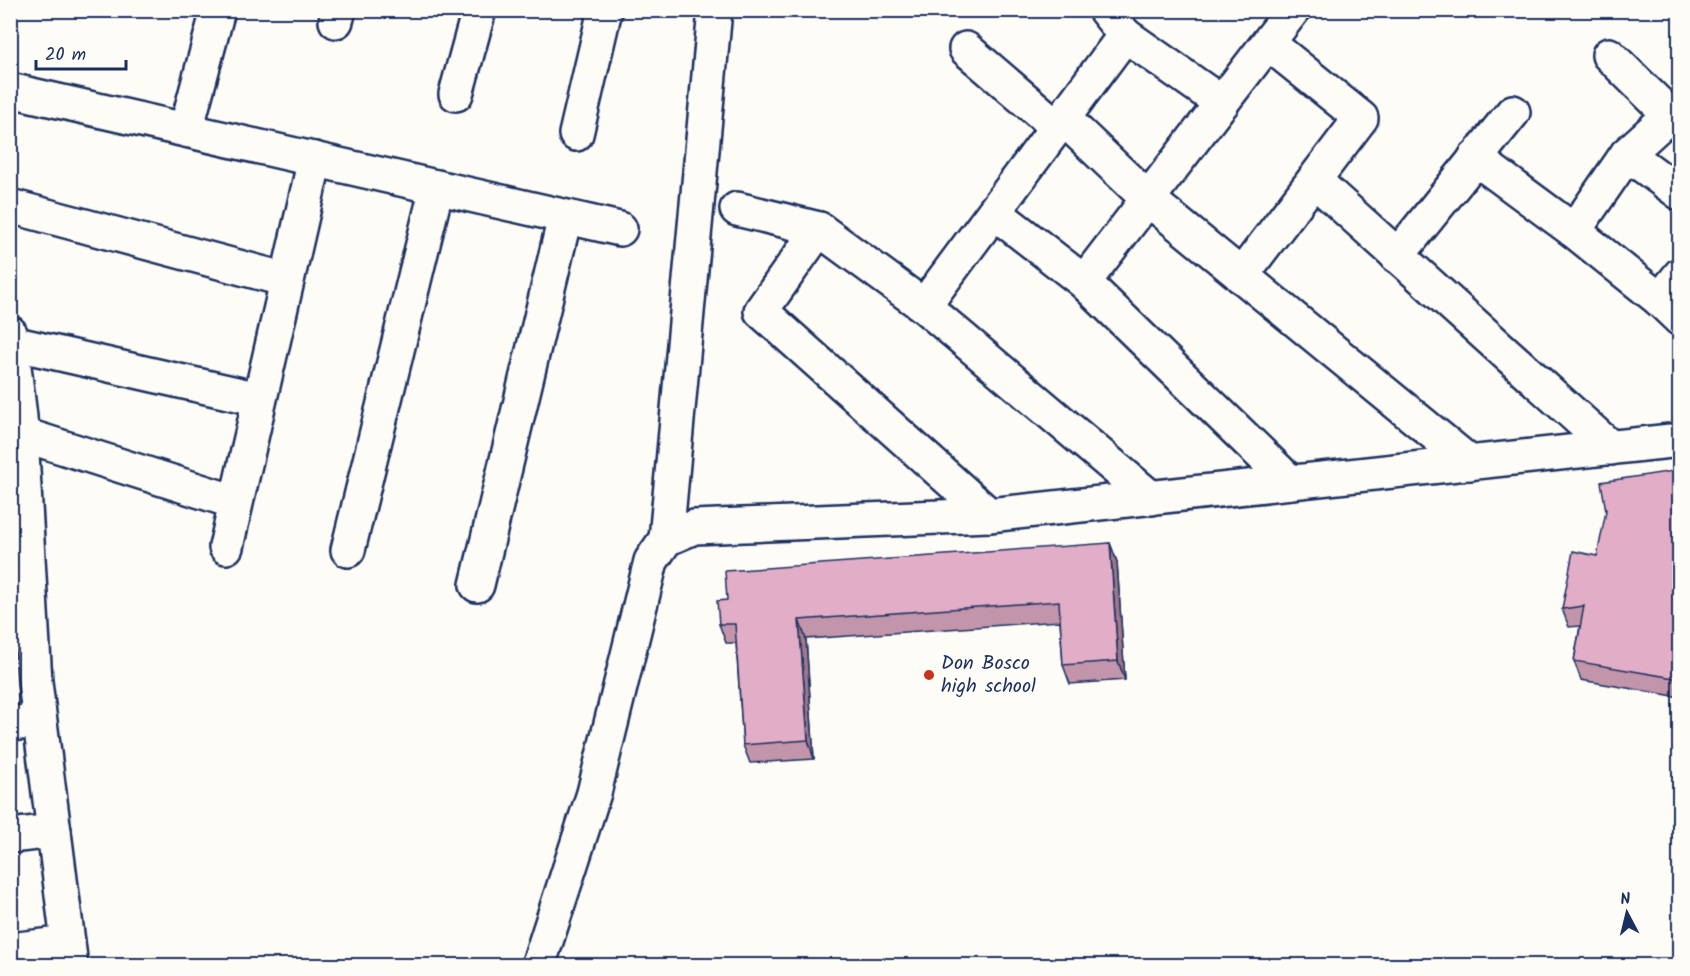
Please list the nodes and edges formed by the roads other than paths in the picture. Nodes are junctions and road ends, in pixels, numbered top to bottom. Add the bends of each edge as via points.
1 (218, 10) edge
2 (479, 10) edge
3 (605, 10) edge
4 (715, 10) edge
5 (1105, 10) edge
6 (1293, 10) edge
7 (1125, 35) junction
8 (1268, 43) junction
9 (966, 49) dead end
10 (1609, 55) dead end
11 (10, 90) edge
12 (456, 94) dead end
13 (1222, 103) junction
14 (1513, 112) dead end
15 (1675, 117) edge
16 (1060, 123) junction
17 (186, 130) junction
18 (576, 134) dead end
19 (1627, 154) junction
20 (1475, 158) junction
21 (315, 159) junction
22 (1314, 180) junction
23 (437, 187) junction
24 (1680, 193) edge
25 (1148, 199) junction
26 (10, 206) edge
27 (737, 209) dead end
28 (994, 212) junction
29 (565, 217) junction
30 (819, 228) junction
31 (620, 229) dead end
32 (1574, 231) junction
33 (1397, 256) junction
34 (1241, 276) junction
35 (287, 280) junction
36 (1084, 282) junction
37 (1673, 298) edge
38 (924, 306) junction
39 (11, 338) edge
40 (13, 380) edge
41 (259, 399) junction
42 (21, 434) junction
43 (1680, 440) edge
44 (1611, 448) junction
45 (1470, 463) junction
46 (1290, 483) junction
47 (1151, 498) junction
48 (235, 502) junction
49 (18, 513) edge
50 (989, 515) junction
51 (666, 539) junction
52 (226, 547) dead end
53 (348, 550) dead end
54 (477, 585) dead end
55 (25, 723) edge
56 (54, 831) junction
57 (10, 836) edge
58 (10, 950) edge
59 (70, 954) edge
60 (538, 966) edge

1 - 17 street
2 - 12 street
3 - 18 street
4 - 51 street
5 - 7 street
6 - 8 street
7 - 13 street
7 - 16 street
8 - 13 street
8 - 22 street via 1360,118
9 - 16 street
10 - 15 street
11 - 17 street
13 - 25 street
14 - 20 street
15 - 19 street
16 - 25 street
16 - 28 street
17 - 21 street
19 - 24 street
19 - 32 street
20 - 32 street
20 - 33 street
21 - 23 street
21 - 35 street
22 - 33 street
22 - 34 street
23 - 29 street
23 - 53 street
25 - 34 street
25 - 36 street
26 - 35 street
27 - 30 street
28 - 36 street
28 - 38 street
29 - 31 street
29 - 54 street
30 - 38 street
30 - 50 street via 761,311
32 - 37 street
33 - 44 street
34 - 45 street
35 - 41 street
36 - 46 street
38 - 47 street
39 - 40 street
39 - 41 street
40 - 42 street
41 - 48 street
42 - 48 street
42 - 49 street
43 - 44 street
44 - 45 street
45 - 46 street
46 - 47 street
47 - 50 street
48 - 52 street
49 - 55 street via 35,682
50 - 51 street via 694,527
51 - 60 street via 651,561 594,793
55 - 56 street
56 - 57 street
56 - 59 street
58 - 59 street

